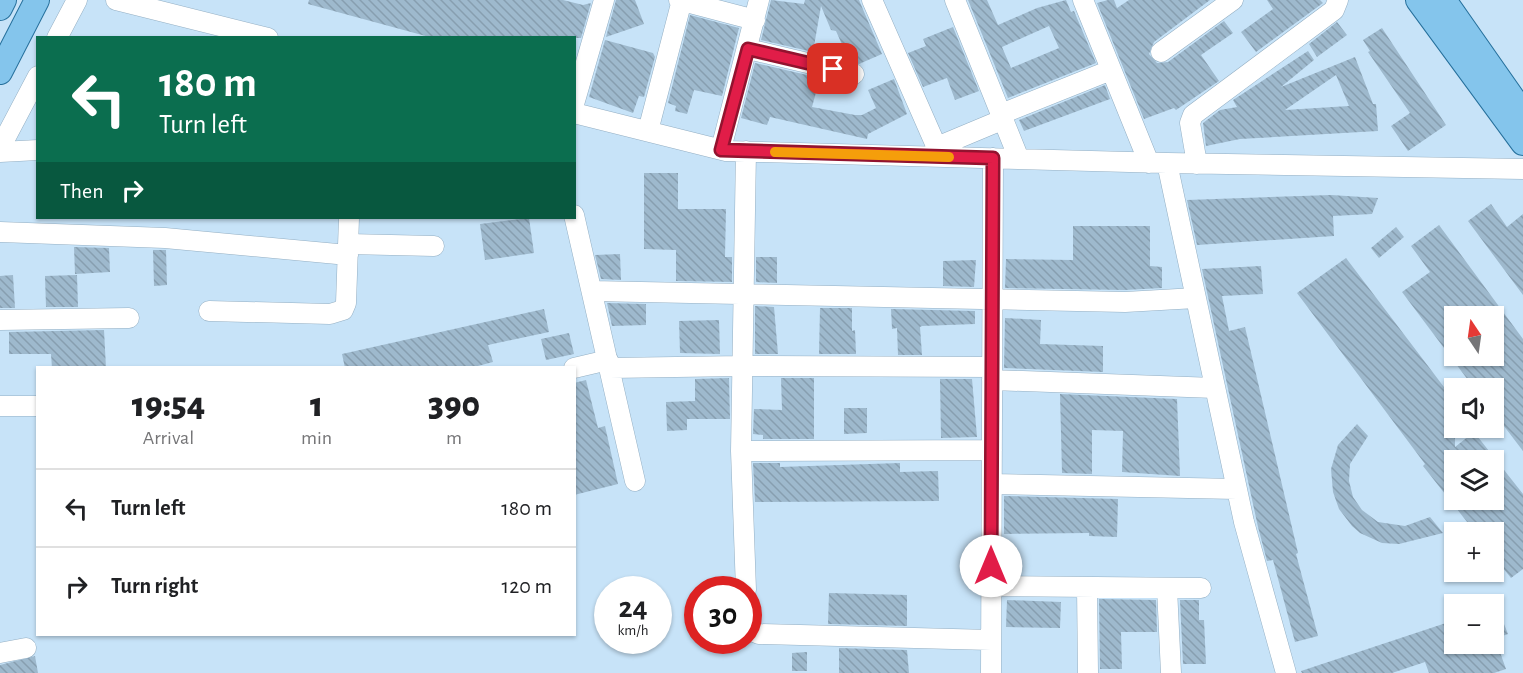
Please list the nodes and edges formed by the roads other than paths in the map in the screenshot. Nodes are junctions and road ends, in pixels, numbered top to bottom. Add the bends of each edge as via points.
1 (4, 0) edge
2 (37, 0) edge
3 (77, 0) edge
4 (116, 0) edge
5 (604, 0) edge
6 (681, 0) edge
7 (759, 0) edge
8 (872, 0) edge
9 (955, 0) edge
10 (1083, 0) edge
11 (1233, 0) edge
12 (1338, 0) edge
13 (1418, 0) edge
14 (0, 8) edge
15 (1447, 8) edge
16 (755, 20) junction
17 (58, 36) edge
18 (260, 36) edge
19 (748, 49) junction
20 (1161, 52) dead end
21 (1111, 70) junction
22 (0, 72) edge
23 (854, 74) dead end
24 (36, 80) edge
25 (576, 97) edge
26 (576, 113) edge
27 (1523, 114) edge
28 (1002, 117) junction
29 (648, 131) junction
30 (1523, 143) edge
31 (0, 150) edge
32 (36, 150) edge
33 (721, 150) junction
34 (746, 151) junction
35 (939, 152) junction
36 (993, 158) junction
37 (1019, 159) junction
38 (1158, 163) junction
39 (1197, 164) junction
40 (1523, 169) edge
41 (349, 219) edge
42 (575, 219) edge
43 (0, 232) edge
44 (434, 246) dead end
45 (348, 250) junction
46 (592, 291) junction
47 (743, 294) junction
48 (993, 297) junction
49 (1196, 298) junction
50 (209, 312) dead end
51 (129, 318) dead end
52 (0, 320) edge
53 (609, 364) junction
54 (742, 366) junction
55 (576, 368) edge
56 (992, 374) junction
57 (1215, 388) junction
58 (0, 406) edge
59 (36, 406) edge
60 (992, 450) junction
61 (741, 451) junction
62 (635, 481) dead end
63 (992, 484) junction
64 (1237, 489) junction
65 (745, 576) edge
66 (991, 586) junction
67 (1087, 587) junction
68 (1167, 588) junction
69 (1201, 588) dead end
70 (762, 634) edge
71 (991, 640) junction
72 (26, 648) dead end
73 (0, 653) edge
74 (991, 673) edge
75 (1088, 673) edge
76 (1171, 673) edge
77 (1286, 673) edge

1 - 14 main road
2 - 22 main road
3 - 17 street
4 - 18 street
5 - 25 street
6 - 16 street
6 - 29 street
7 - 16 street
8 - 35 street
9 - 28 street
10 - 21 street
11 - 20 street
12 - 39 street via 1334,10 1193,115 1190,123
13 - 15 main road
15 - 27 main road
15 - 30 main road
16 - 19 street
19 - 23 street
19 - 33 street
21 - 28 street
21 - 38 street
24 - 31 street
26 - 29 street
28 - 35 street
28 - 37 street
29 - 33 street
31 - 32 street
33 - 34 street
34 - 35 street
34 - 47 street
35 - 36 street
36 - 37 street
36 - 48 street
37 - 38 street
38 - 39 street
38 - 49 street
39 - 40 street
41 - 45 street
42 - 46 street
43 - 45 street
44 - 45 street
45 - 50 street via 346,303 338,313
46 - 47 street
46 - 53 street
47 - 48 street
47 - 54 street
48 - 49 street via 1125,302
48 - 56 street
49 - 57 street
51 - 52 street
53 - 54 street
53 - 55 street
53 - 62 street
54 - 56 street
54 - 61 street
56 - 57 street
56 - 60 street
57 - 64 street
58 - 59 street
60 - 61 street
60 - 63 street
61 - 65 street
63 - 64 street
63 - 66 street
64 - 77 street
66 - 67 street
66 - 71 street
67 - 68 street
67 - 75 street
68 - 69 street
68 - 76 street
70 - 71 street
71 - 74 street
72 - 73 street

